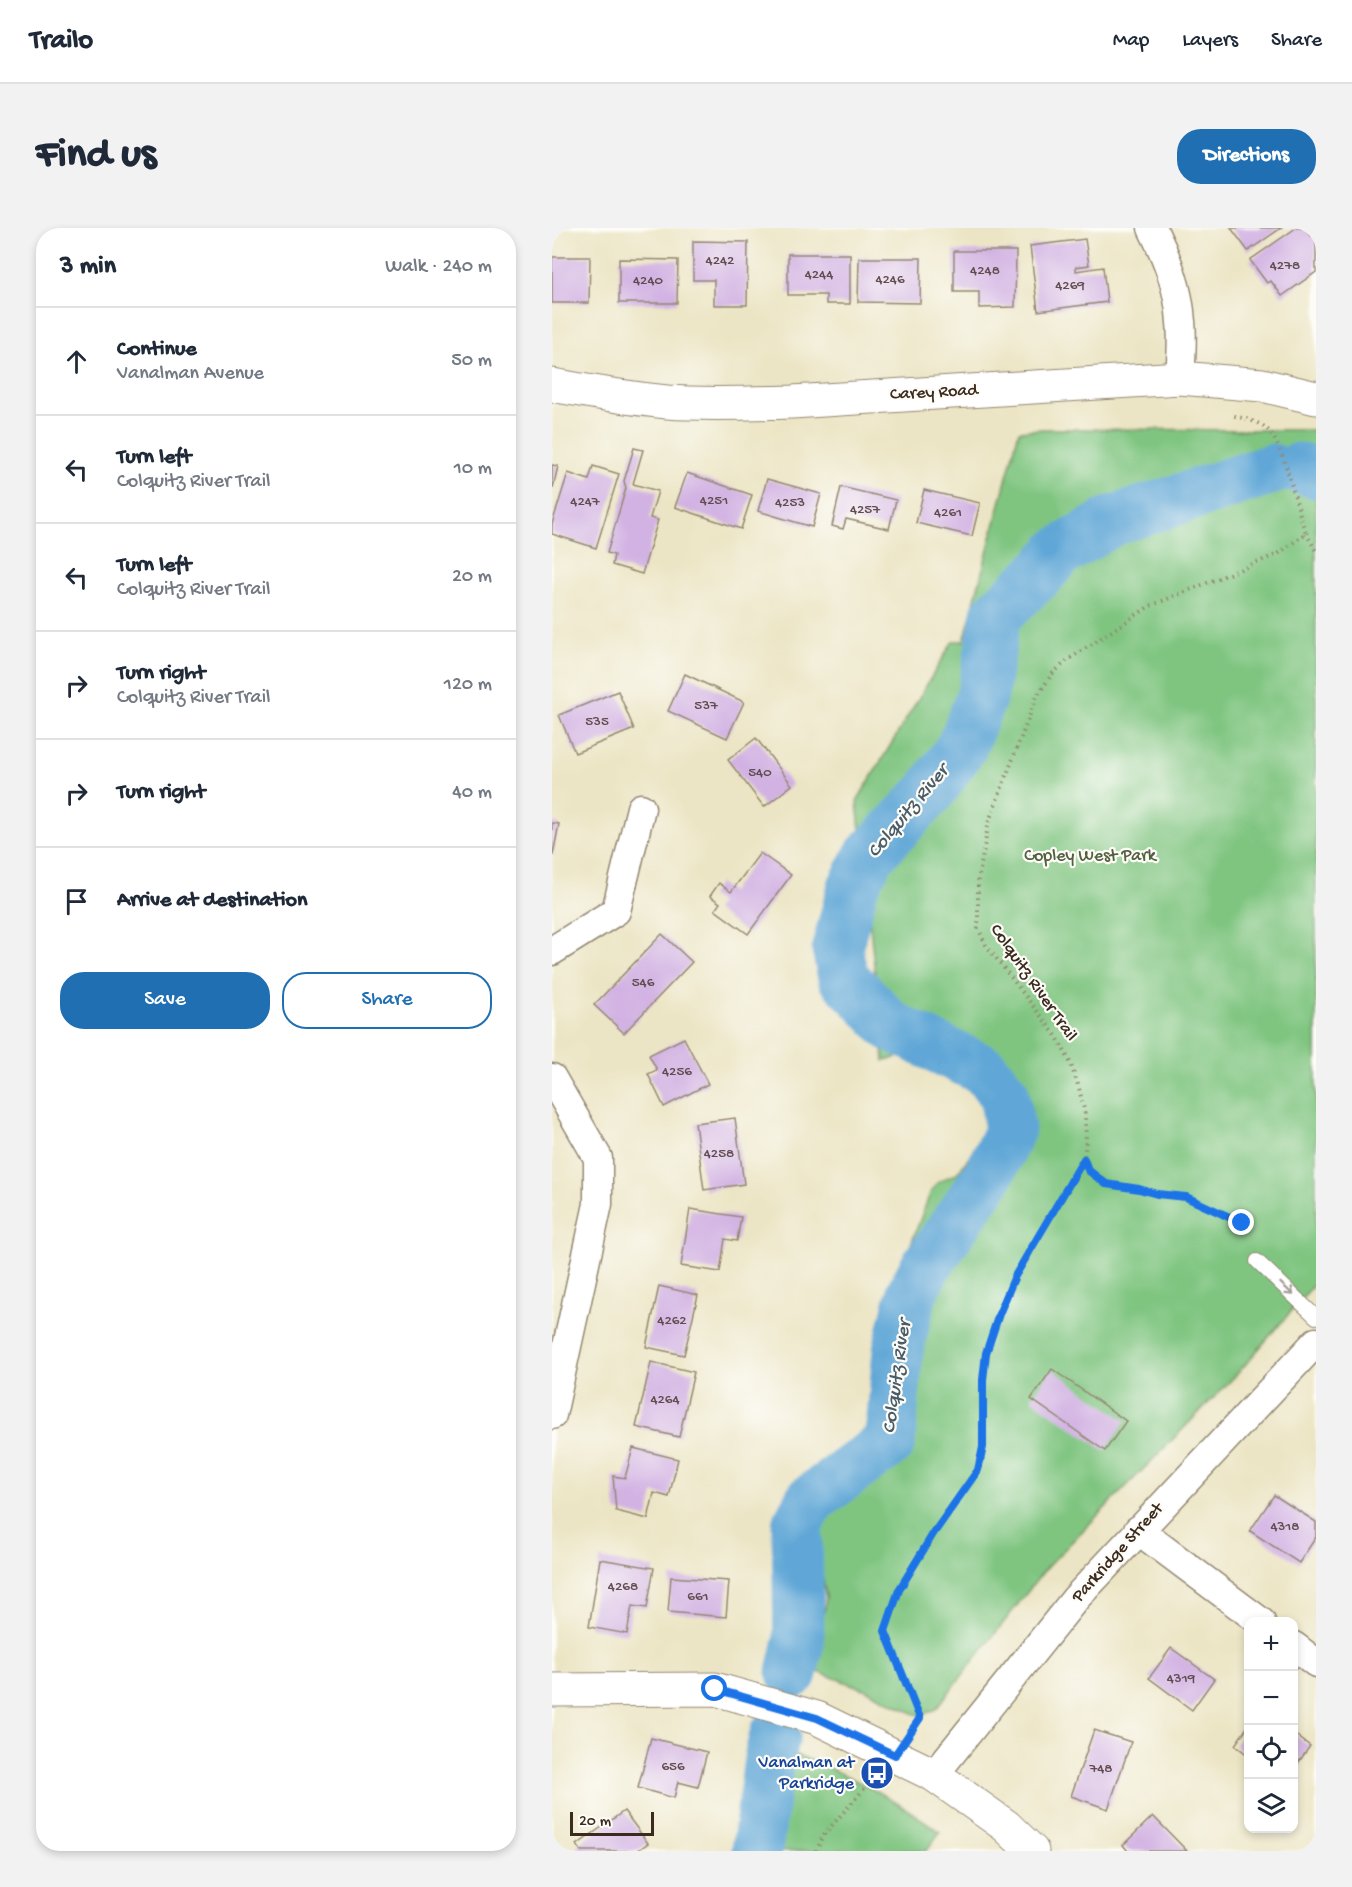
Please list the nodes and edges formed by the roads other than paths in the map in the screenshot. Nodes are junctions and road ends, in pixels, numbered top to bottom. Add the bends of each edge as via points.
1 (1152, 228) edge
2 (1180, 378) junction
3 (552, 385) edge
4 (1316, 398) edge
5 (641, 807) dead end
6 (552, 951) edge
7 (552, 1078) edge
8 (1257, 1261) dead end
9 (1316, 1317) edge
10 (1316, 1342) edge
11 (552, 1415) edge
12 (1138, 1530) junction
13 (1254, 1617) edge
14 (1298, 1650) edge
15 (1316, 1663) edge
16 (552, 1690) edge
17 (934, 1775) junction
18 (1032, 1851) edge

1 - 2 street via 1176,287 1181,322
2 - 3 street, Carey Road via 731,404 668,402
2 - 4 street, Carey Road via 1262,385
5 - 6 street via 616,911
7 - 11 street via 598,1158 598,1204
8 -> 9 lane
10 - 12 street, Parkridge Street
12 - 13 street
12 - 17 street, Parkridge Street via 1076,1598
14 - 15 street
16 - 17 street via 715,1689 817,1718
17 - 18 street via 1006,1826

